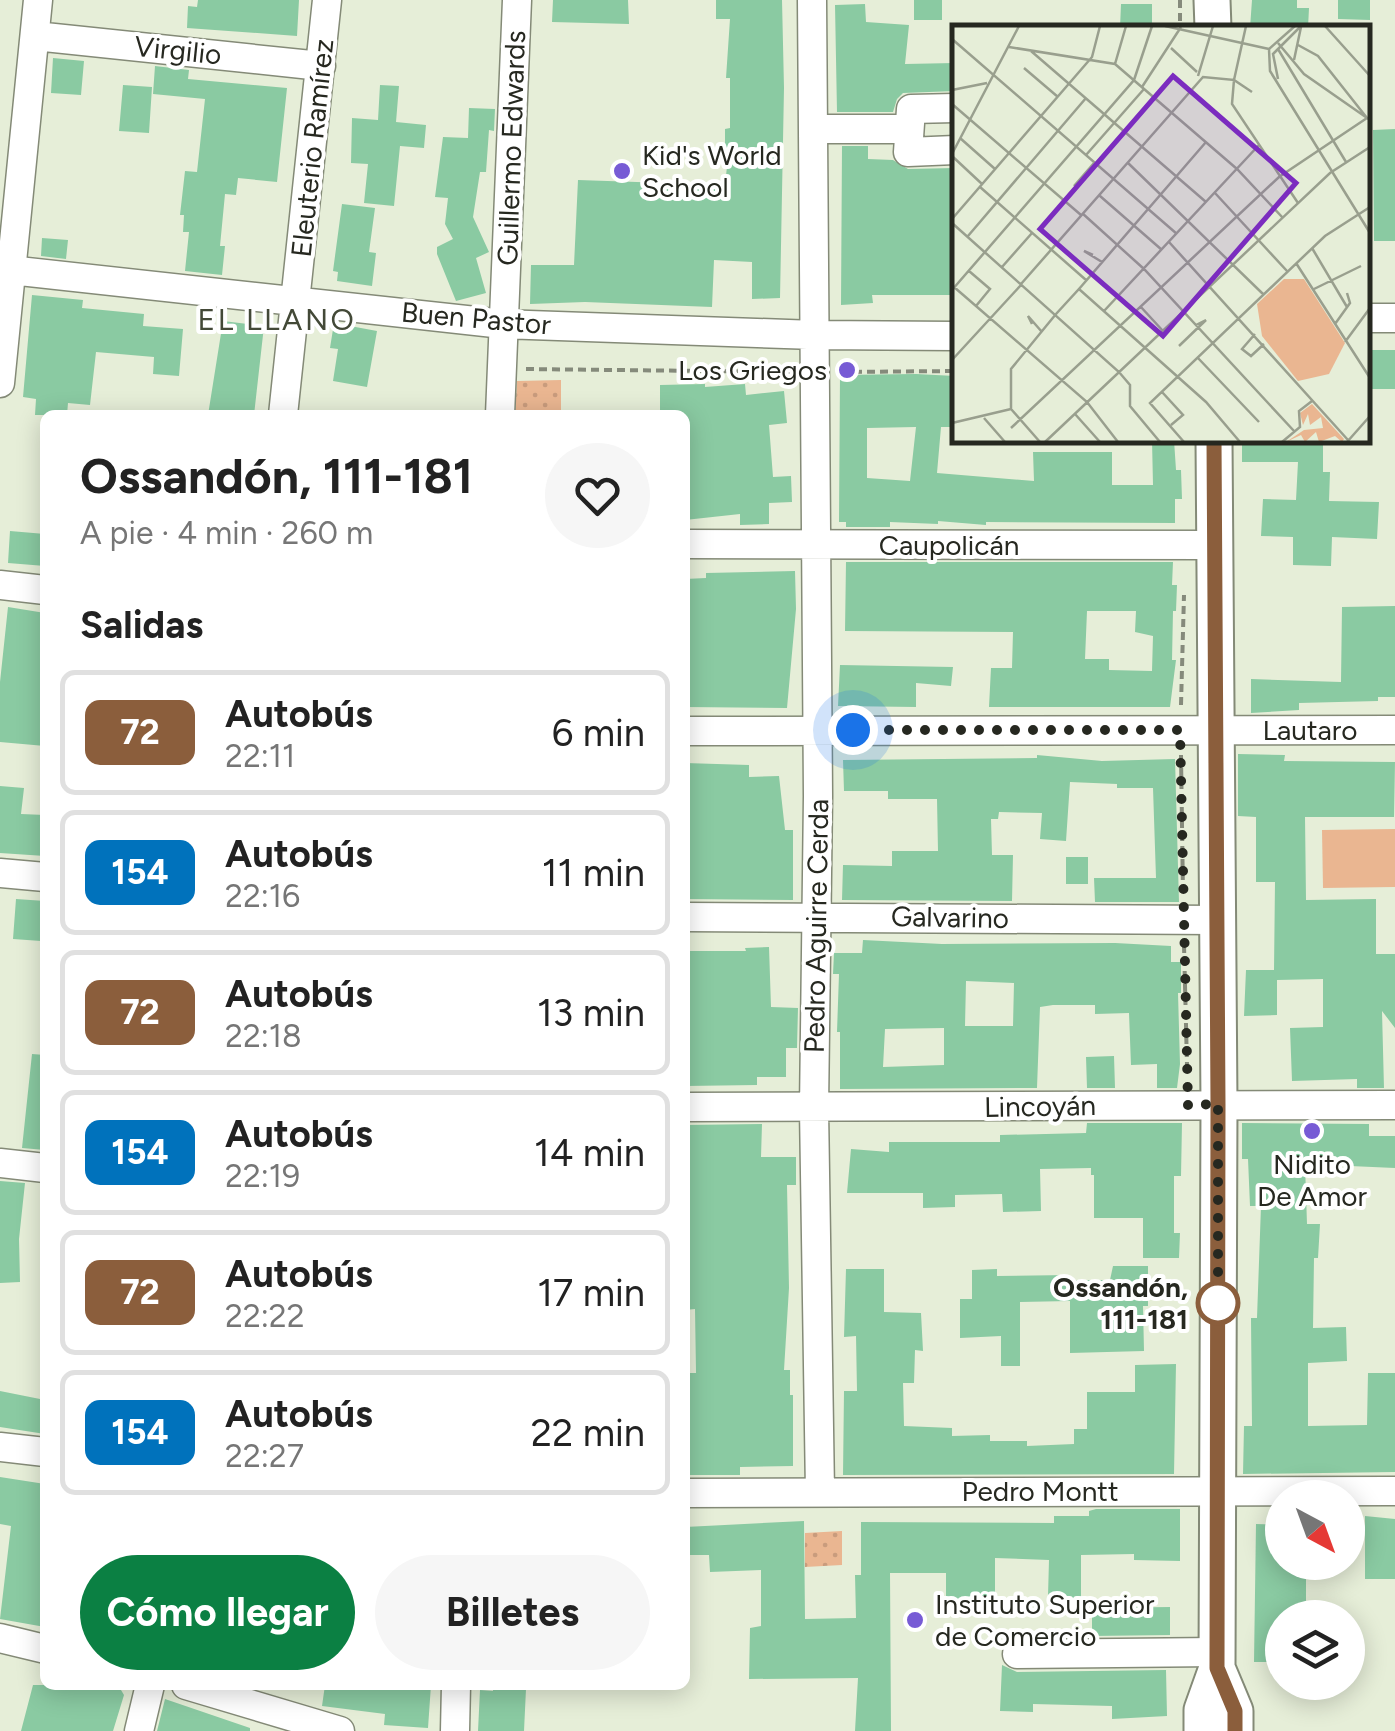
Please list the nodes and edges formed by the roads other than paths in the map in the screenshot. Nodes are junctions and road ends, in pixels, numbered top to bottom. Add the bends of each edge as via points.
1 (38, 0) edge
2 (328, 0) edge
3 (517, 0) edge
4 (812, 0) edge
5 (1212, 0) edge
6 (1213, 25) edge
7 (34, 36) junction
8 (321, 66) junction
9 (952, 108) edge
10 (814, 129) junction
11 (908, 129) junction
12 (952, 150) edge
13 (6, 270) edge
14 (296, 299) junction
15 (503, 324) junction
16 (815, 335) junction
17 (952, 336) edge
18 (0, 383) edge
19 (284, 410) edge
20 (500, 410) edge
21 (1214, 442) edge
22 (690, 544) edge
23 (814, 544) junction
24 (1199, 545) junction
25 (0, 585) edge
26 (40, 589) edge
27 (817, 730) junction
28 (1395, 730) edge
29 (690, 731) edge
30 (1216, 731) junction
31 (0, 872) edge
32 (40, 876) edge
33 (814, 916) junction
34 (690, 918) edge
35 (1200, 919) junction
36 (1203, 1104) junction
37 (1395, 1105) edge
38 (690, 1107) edge
39 (814, 1109) junction
40 (0, 1163) edge
41 (40, 1167) edge
42 (0, 1447) edge
43 (40, 1451) edge
44 (1217, 1490) junction
45 (1395, 1491) edge
46 (820, 1492) junction
47 (690, 1493) edge
48 (0, 1638) edge
49 (40, 1649) edge
50 (1016, 1654) dead end
51 (1217, 1660) junction
52 (149, 1690) edge
53 (203, 1690) edge
54 (456, 1690) edge
55 (139, 1731) edge
56 (340, 1731) edge
57 (455, 1731) edge
58 (1202, 1731) edge
59 (1235, 1731) edge

1 - 7 street
2 - 8 street, Eleuterio Ramírez
3 - 15 street, Guillermo Edwards
4 - 10 street, Pedro Aguirre Cerda
5 - 6 main road
7 - 8 street, Virgilio
7 - 13 street
8 - 14 street, Eleuterio Ramírez
9 - 11 street via 911,109
10 - 11 street
10 - 16 street, Pedro Aguirre Cerda
11 - 12 street via 908,152
13 - 14 street, Buen Pastor
13 - 18 street
14 - 15 street, Buen Pastor
14 - 19 street, Eleuterio Ramírez
15 - 16 street, Buen Pastor
15 - 20 street, Guillermo Edwards
16 - 17 street, Buen Pastor
16 - 23 street, Pedro Aguirre Cerda
21 - 24 main road
22 - 23 street, Caupolicán
23 - 24 street, Caupolicán
23 - 27 street, Pedro Aguirre Cerda
24 - 30 main road
25 - 26 street
27 - 29 street, Lautaro
27 - 30 street, Lautaro
27 - 33 street, Pedro Aguirre Cerda
28 - 30 street, Lautaro
30 - 35 main road
31 - 32 street
33 - 34 street, Galvarino
33 - 35 street, Galvarino
33 - 39 street, Pedro Aguirre Cerda
35 - 36 main road
36 - 37 street, Lincoyán
36 - 39 street, Lincoyán
36 - 44 main road
38 - 39 street, Lincoyán
39 - 46 street, Pedro Aguirre Cerda
40 - 41 street
42 - 43 street
44 - 45 street, Pedro Montt
44 - 46 street, Pedro Montt
44 - 51 main road
46 - 47 street, Pedro Montt
48 - 49 street
50 - 51 street
51 - 58 main road
51 - 59 main road
52 - 55 street
53 - 56 street
54 - 57 street

